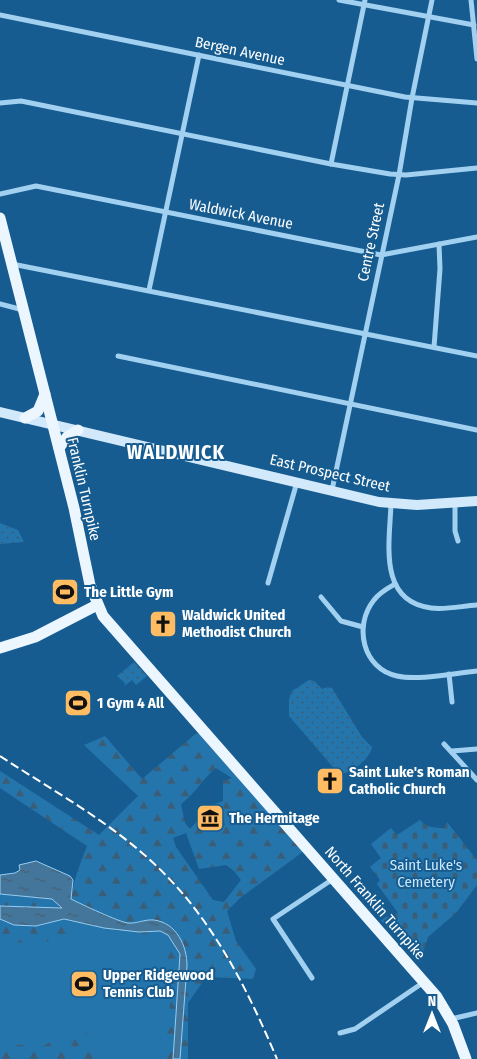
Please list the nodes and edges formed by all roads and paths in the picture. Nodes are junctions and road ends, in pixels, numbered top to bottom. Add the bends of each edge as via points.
1 (338, 0) edge
2 (432, 0) edge
3 (472, 0) edge
4 (365, 3) edge
5 (0, 15) edge
6 (429, 18) junction
7 (474, 25) junction
8 (476, 36) edge
9 (199, 55) junction
10 (477, 59) edge
11 (347, 86) junction
12 (412, 98) junction
13 (477, 102) edge
14 (0, 103) edge
15 (183, 134) junction
16 (331, 164) junction
17 (477, 168) edge
18 (399, 176) junction
19 (0, 194) edge
20 (166, 212) junction
21 (0, 218) edge
22 (477, 237) edge
23 (439, 244) junction
24 (381, 254) junction
25 (12, 264) junction
26 (149, 290) junction
27 (0, 304) edge
28 (24, 310) junction
29 (365, 333) junction
30 (434, 347) junction
31 (118, 356) dead end
32 (477, 356) edge
33 (45, 393) junction
34 (351, 405) junction
35 (0, 412) edge
36 (25, 418) junction
37 (53, 424) junction
38 (78, 430) junction
39 (477, 430) edge
40 (59, 448) junction
41 (297, 481) junction
42 (332, 490) junction
43 (477, 501) edge
44 (391, 503) junction
45 (454, 503) junction
46 (458, 541) dead end
47 (268, 583) dead end
48 (395, 584) junction
49 (321, 597) dead end
50 (98, 605) junction
51 (477, 605) edge
52 (364, 628) junction
53 (1, 647) edge
54 (477, 671) edge
55 (448, 674) junction
56 (452, 702) dead end
57 (205, 733) joint
58 (444, 744) dead end
59 (477, 749) edge
60 (452, 751) junction
61 (477, 780) edge
62 (333, 879) junction
63 (312, 978) dead end
64 (424, 982) junction
65 (477, 1014) edge
66 (451, 1019) junction
67 (340, 1033) dead end
68 (466, 1059) edge

1 - 4 street
2 - 6 street, Centre Street
3 - 7 street
4 - 6 street
4 - 11 street
5 - 9 street, Bergen Avenue
6 - 7 street
6 - 12 street, Centre Street
7 - 8 street
8 - 10 street
9 - 11 street, Bergen Avenue
9 - 15 street
11 - 12 street, Bergen Avenue
11 - 16 street
12 - 13 street, Bergen Avenue
12 - 18 street, Centre Street
14 - 15 street via 21,101
15 - 16 street
15 - 20 street
16 - 18 street
17 - 18 street
18 - 24 street, Centre Street
19 - 20 street, Waldwick Avenue via 36,186
20 - 24 street, Waldwick Avenue
20 - 26 street
21 - 25 main road, Franklin Turnpike
22 - 23 street, Waldwick Avenue
23 - 24 street, Waldwick Avenue
23 - 30 street via 440,278
24 - 29 street, Centre Street
25 - 26 street
25 - 28 main road, Franklin Turnpike
26 - 29 street
27 - 28 street
28 - 33 main road, Franklin Turnpike
29 - 30 street
29 - 34 street, Centre Street
30 - 32 street
31 - 34 street
33 - 36 main road via 38,411
33 - 37 main road, Franklin Turnpike
34 - 39 street
34 - 42 street, Centre Street
35 - 36 street, East Prospect Street
36 - 37 street, East Prospect Street
37 - 38 street, East Prospect Street
37 - 40 main road, Franklin Turnpike
38 - 40 main road
38 - 41 street, East Prospect Street
40 - 50 main road, Franklin Turnpike via 90,585
41 - 42 street, East Prospect Street
41 - 47 street
42 - 44 street, East Prospect Street
43 - 45 street, East Prospect Street
44 - 45 street, East Prospect Street
44 - 48 street via 389,556
45 - 46 street
48 - 51 street via 408,600 425,607
48 - 52 street via 374,599
49 - 52 street via 341,621
50 - 53 main road via 35,637
50 - 57 main road, Franklin Turnpike
52 - 55 street via 367,653 381,670 398,677
54 - 55 street
55 - 56 street
57 - 62 main road, North Franklin Turnpike
58 - 60 street
59 - 60 street
60 - 61 street
62 - 63 street via 273,919
62 - 64 main road, North Franklin Turnpike
64 - 66 main road, North Franklin Turnpike
64 - 67 street via 355,1030
65 - 66 street
66 - 68 main road, North Franklin Turnpike

